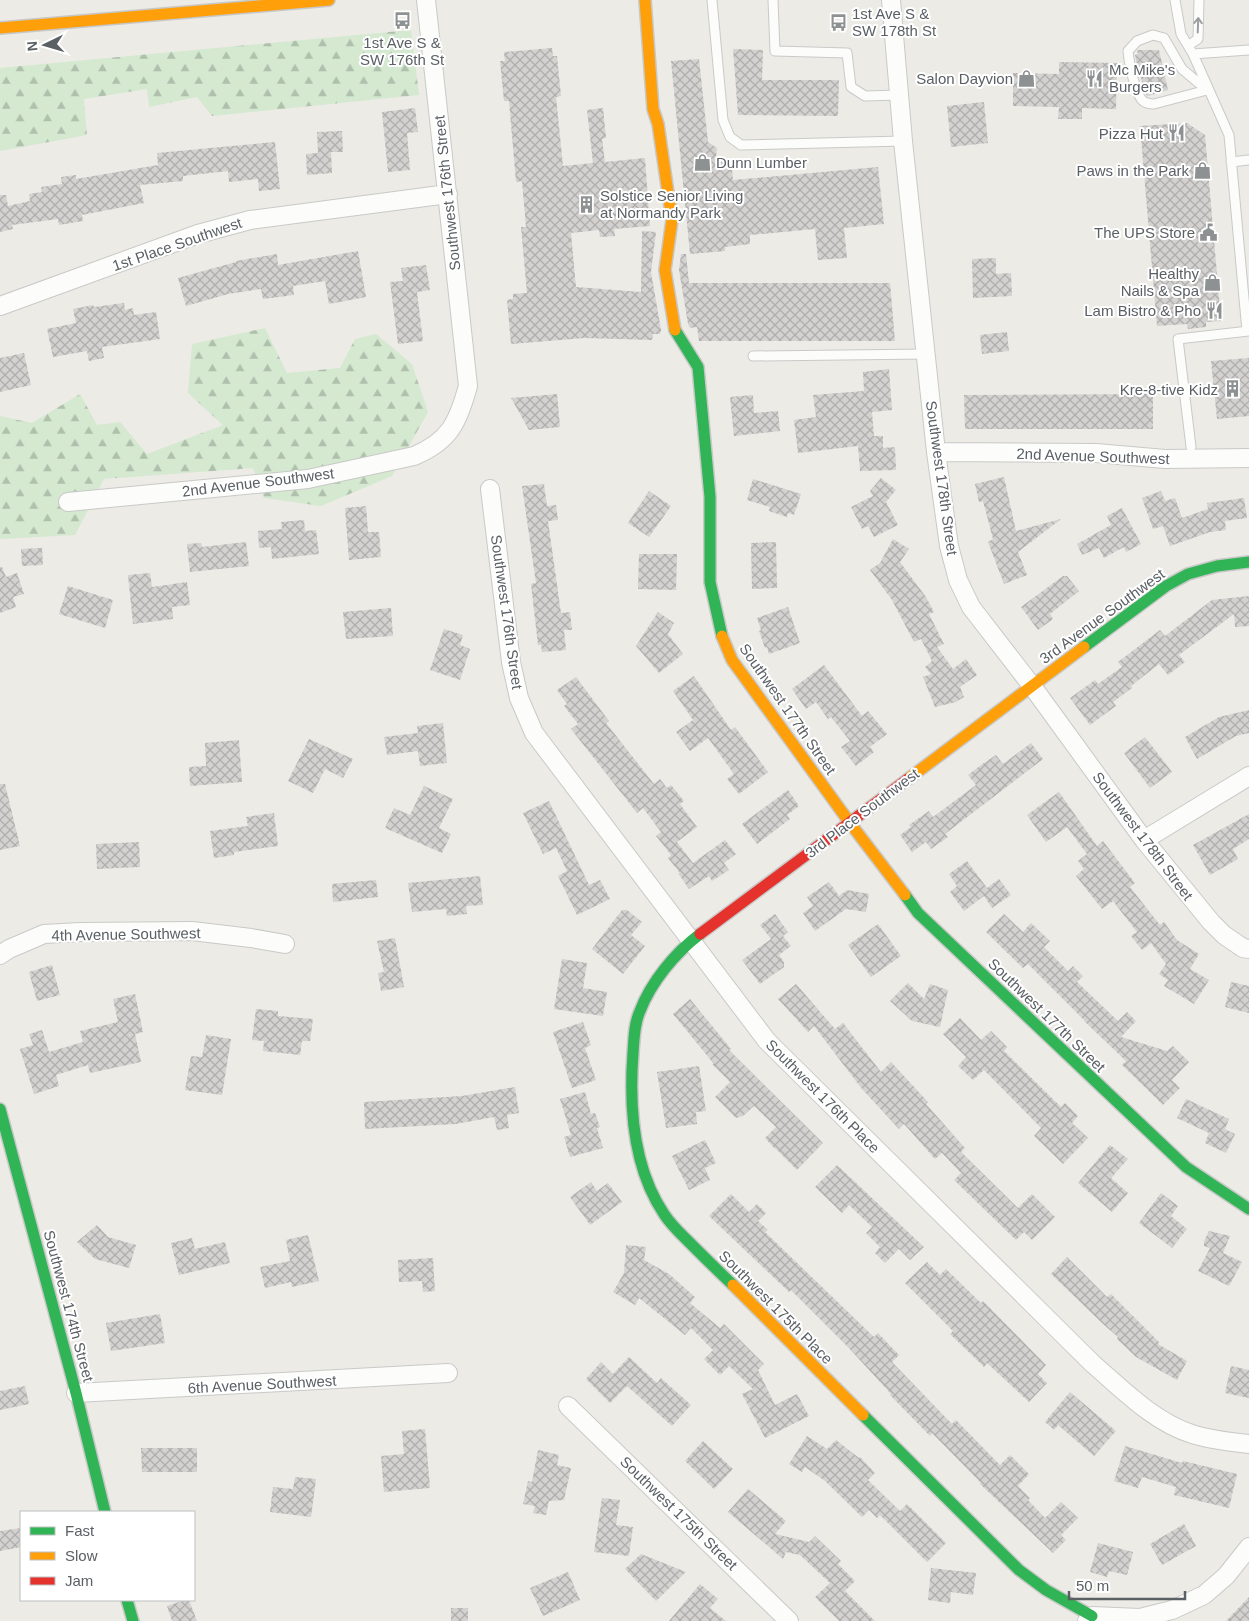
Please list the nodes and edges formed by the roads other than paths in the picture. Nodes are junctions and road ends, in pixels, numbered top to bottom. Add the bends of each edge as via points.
1 (329, 0) edge
2 (426, 0) edge
3 (645, 0) edge
4 (712, 0) edge
5 (773, 0) edge
6 (891, 0) edge
7 (1175, 0) edge
8 (1199, 0) edge
9 (0, 28) edge
10 (1189, 45) junction
11 (1249, 50) edge
12 (1193, 54) junction
13 (1207, 90) junction
14 (899, 95) junction
15 (903, 141) junction
16 (1249, 160) edge
17 (1231, 162) junction
18 (448, 194) junction
19 (0, 306) edge
20 (1248, 331) edge
21 (926, 354) junction
22 (753, 356) dead end
23 (468, 386) joint
24 (1191, 447) dead end
25 (936, 452) junction
26 (1249, 458) edge
27 (490, 489) dead end
28 (68, 502) dead end
29 (1249, 562) edge
30 (1032, 686) junction
31 (534, 733) joint
32 (1249, 776) edge
33 (850, 823) junction
34 (1144, 840) junction
35 (692, 940) junction
36 (285, 944) dead end
37 (1246, 949) edge
38 (0, 955) edge
39 (0, 1109) edge
40 (1249, 1209) edge
41 (448, 1373) dead end
42 (76, 1393) junction
43 (568, 1406) dead end
44 (1249, 1444) edge
45 (105, 1511) edge
46 (1249, 1547) edge
47 (127, 1601) edge
48 (1090, 1619) edge
49 (133, 1621) edge
50 (789, 1621) edge

1 - 9 street
2 - 18 street, Southwest 176th Street
3 - 33 street, Southwest 177th Street via 653,109 672,220 665,270 675,329 698,367 710,497 710,582 716,616 732,660
4 - 15 lane via 723,120 730,137 740,145
5 - 14 lane via 775,51 847,53 851,87 865,96
6 - 14 street, Southwest 178th Street
7 - 10 lane via 1181,34
10 -> 8 lane via 1198,39
10 - 12 lane
11 - 12 lane
12 - 13 lane
13 - 13 lane via 1182,68 1164,38 1152,35 1137,41 1128,51 1137,91 1147,103
13 - 17 lane via 1229,135
14 - 15 street, Southwest 178th Street
15 - 21 street, Southwest 178th Street
16 - 17 lane
17 - 20 lane
18 - 19 street, 1st Place Southwest via 250,220 198,234
18 - 23 street, Southwest 176th Street
20 - 24 lane via 1178,339
21 - 22 lane
21 - 25 street, Southwest 178th Street
23 - 28 street, 2nd Avenue Southwest via 460,415 446,436 430,449 414,456 308,479
25 - 26 street, 2nd Avenue Southwest via 1096,453 1165,459
25 - 30 street, Southwest 178th Street via 949,546 958,580 971,607
27 - 31 street, Southwest 176th Street via 511,662 519,698
29 - 30 street, 3rd Avenue Southwest via 1188,574 1166,586
30 - 33 street, 3rd Place Southwest
30 - 34 street, Southwest 178th Street
31 - 35 street, Southwest 176th Place
32 - 34 street
33 - 35 street, 3rd Place Southwest
33 - 40 street, Southwest 177th Street via 918,913 1186,1167
34 - 37 street, Southwest 178th Street via 1211,922
35 - 44 street, Southwest 176th Place via 768,1041 1093,1364 1158,1418 1191,1434 1222,1442
35 - 48 street, Southwest 175th Place via 662,972 640,1011 634,1034 630,1073 637,1142 662,1212 678,1232 1019,1570
36 - 38 street, 4th Avenue Southwest via 192,931 80,932 44,934
39 - 42 street, Southwest 174th Street
41 - 42 street, 6th Avenue Southwest
42 - 45 street, Southwest 174th Street
43 - 50 street, Southwest 175th Street
46 - 48 street via 1226,1576 1204,1595 1172,1610 1140,1618
47 - 49 street

